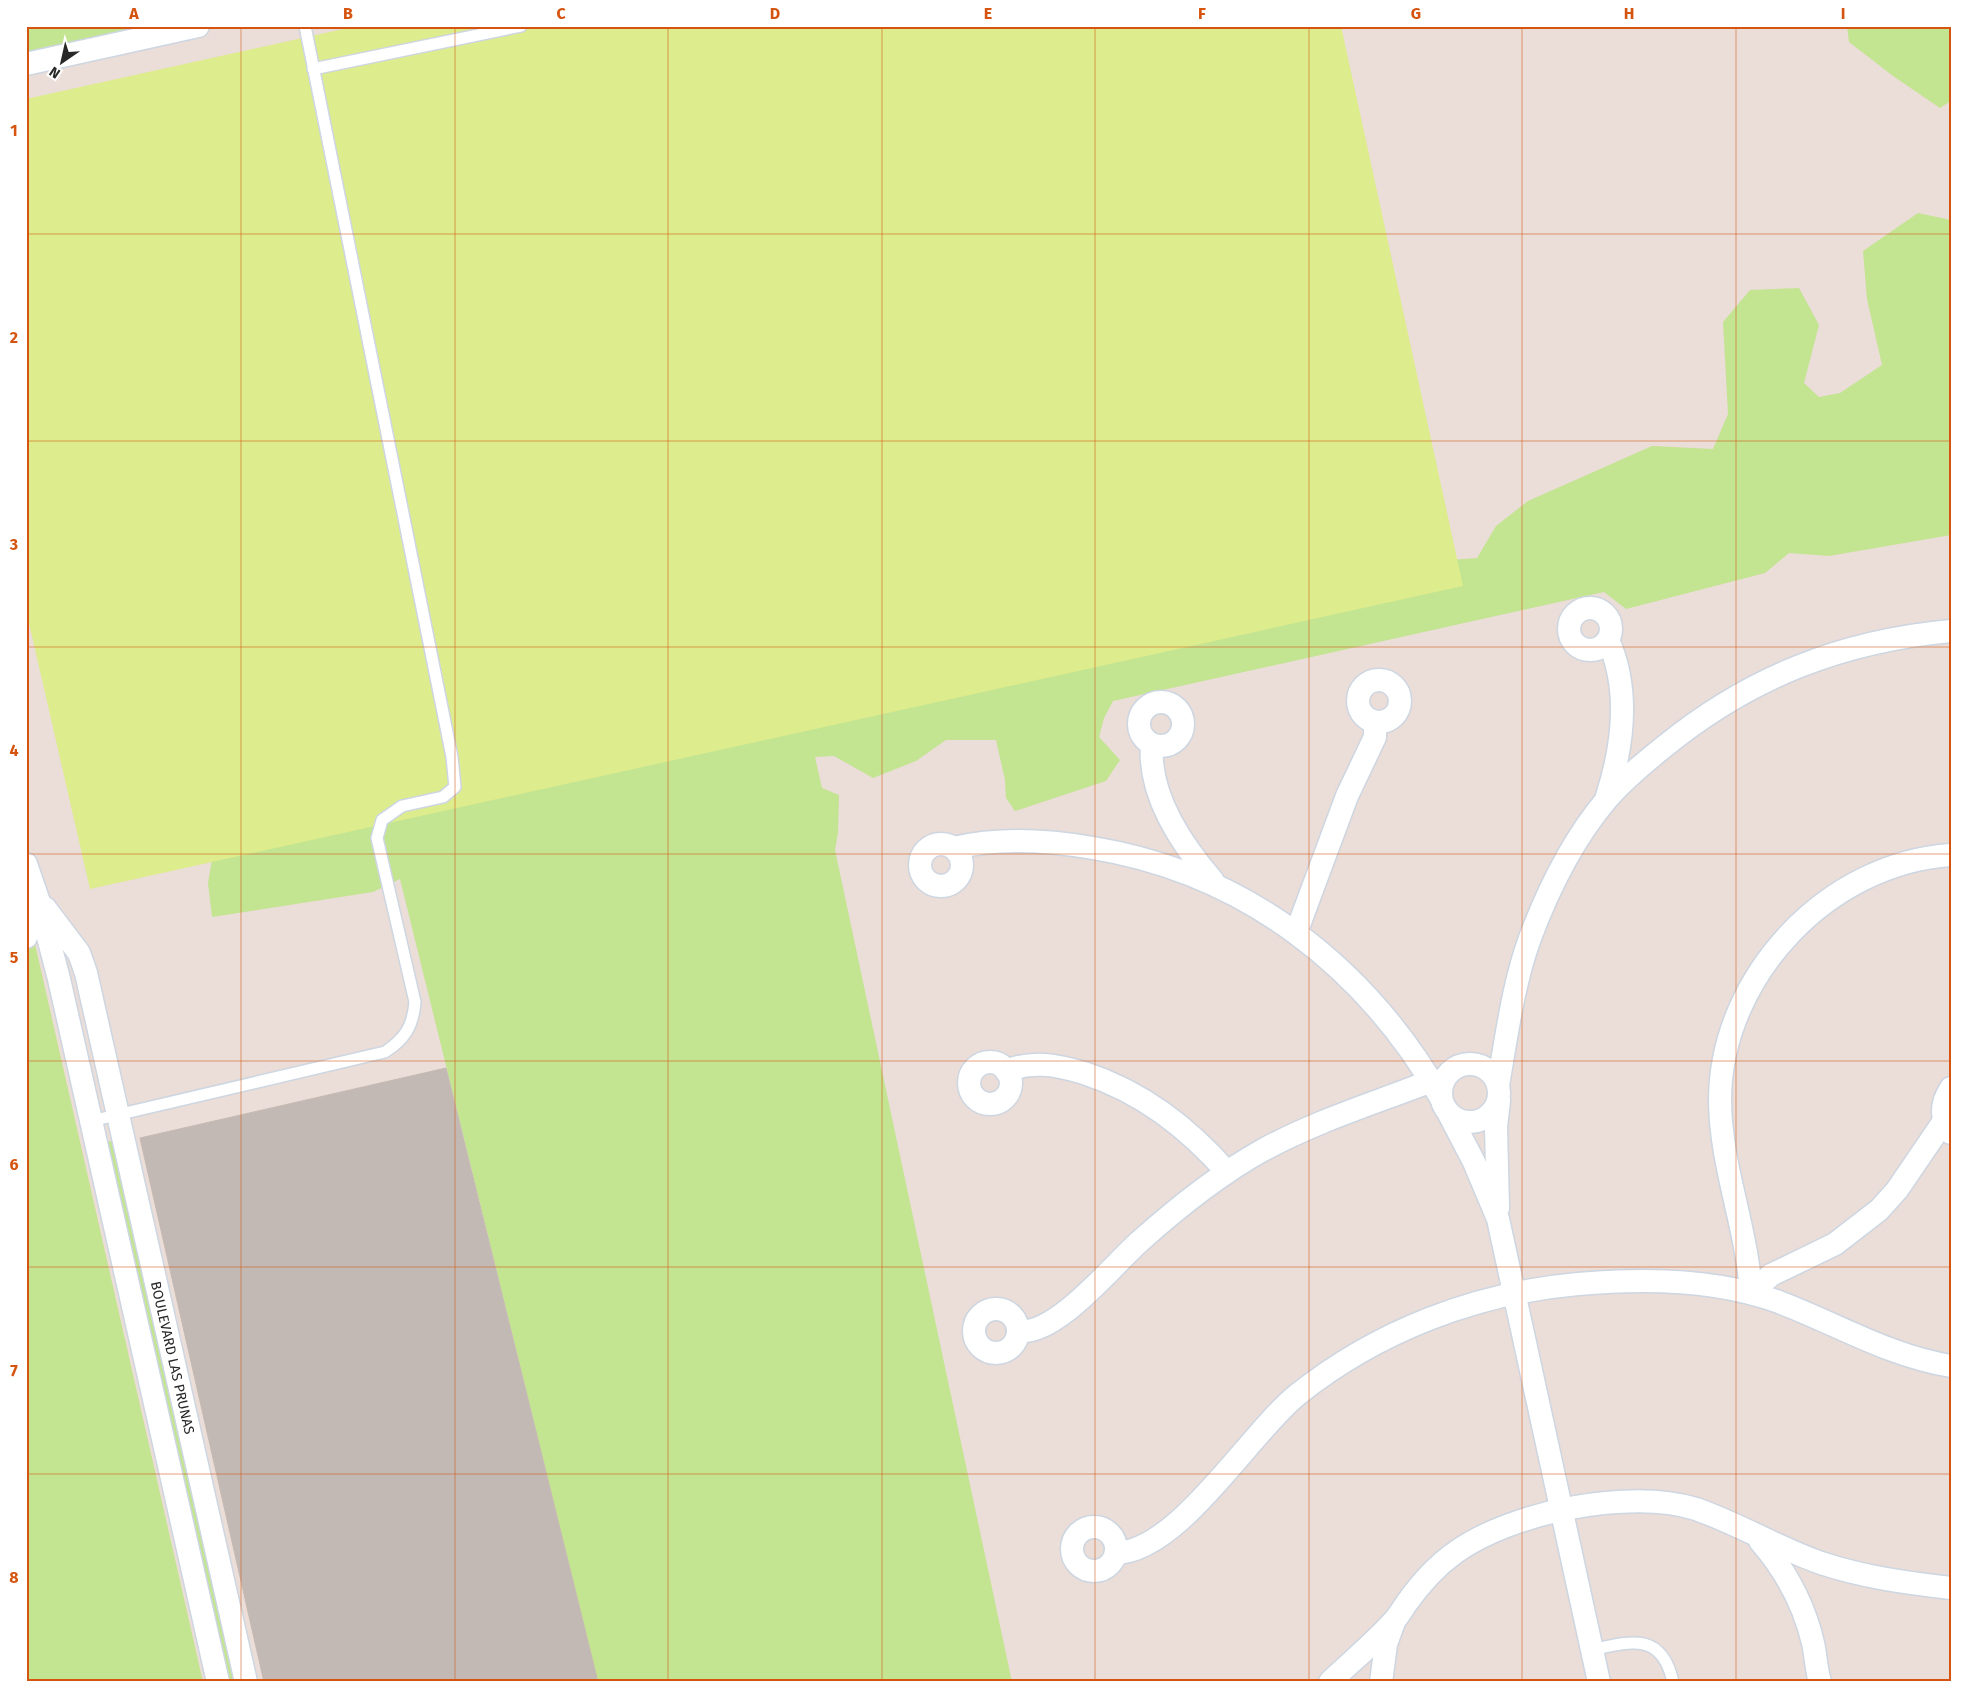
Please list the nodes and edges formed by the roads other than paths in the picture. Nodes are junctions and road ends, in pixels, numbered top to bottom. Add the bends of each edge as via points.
1 (198, 26) edge
2 (305, 26) edge
3 (521, 26) edge
4 (26, 64) edge
5 (313, 69) junction
6 (1951, 631) edge
7 (1608, 640) dead end
8 (1375, 723) dead end
9 (1152, 745) dead end
10 (1606, 800) junction
11 (954, 848) dead end
12 (1951, 855) edge
13 (26, 864) edge
14 (1215, 884) junction
15 (38, 898) junction
16 (1296, 933) junction
17 (26, 937) edge
18 (1510, 1016) junction
19 (1415, 1058) junction
20 (1460, 1066) junction
21 (1006, 1071) dead end
22 (1951, 1088) edge
23 (1499, 1093) junction
24 (1440, 1098) junction
25 (118, 1115) junction
26 (91, 1121) junction
27 (1948, 1127) edge
28 (1227, 1172) junction
29 (1498, 1219) junction
30 (1751, 1293) junction
31 (1514, 1294) junction
32 (1018, 1331) dead end
33 (1951, 1366) edge
34 (1563, 1510) junction
35 (1756, 1537) junction
36 (1116, 1553) dead end
37 (1951, 1588) edge
38 (1394, 1621) junction
39 (1592, 1650) junction
40 (218, 1682) edge
41 (246, 1682) edge
42 (1330, 1682) edge
43 (1381, 1682) edge
44 (1599, 1682) edge
45 (1673, 1682) edge
46 (1820, 1682) edge

1 - 4 street
2 - 5 lane
3 - 5 lane
5 - 25 lane via 450,747 455,787 443,797 402,806 382,820 377,838 415,1002 413,1019 408,1032 385,1052
6 - 10 street via 1894,638 1830,654 1768,679 1678,734
7 - 10 street via 1617,660 1622,702 1618,760
8 - 16 street via 1375,737 1346,796
9 - 14 street via 1154,777 1165,807 1190,853
10 - 18 street via 1561,870 1544,904 1519,971
11 - 14 street via 994,841 1078,845 1166,864
12 - 30 street via 1894,866 1820,907 1775,949 1757,974 1740,1009 1722,1066 1720,1098 1726,1160 1749,1263
13 - 15 street
14 - 16 street
15 - 17 street
15 - 25 street, BOULEVARD LAS PRUNAS via 78,952 86,973
15 - 26 street, BOULEVARD LAS PRUNAS
16 - 19 street via 1373,1003
18 - 20 street via 1493,1043
18 - 23 street
19 - 20 street via 1438,1067
19 - 24 street
20 - 23 street via 1473,1064 1489,1070
20 - 24 street via 1443,1080
21 - 28 street via 1026,1064 1050,1064 1126,1088 1188,1131
22 - 27 street via 1943,1109
23 - 24 street via 1490,1116 1474,1123 1465,1122
23 - 29 street via 1496,1127
24 - 28 street via 1326,1121 1264,1150
24 - 29 street via 1474,1162
25 - 26 lane
25 - 41 street, BOULEVARD LAS PRUNAS
26 - 40 street, BOULEVARD LAS PRUNAS
27 - 30 street via 1879,1210 1835,1244 1771,1275
28 - 32 street via 1160,1224 1062,1314 1036,1330
29 - 31 street
30 - 31 street via 1708,1285 1650,1281 1579,1284
30 - 33 street via 1803,1312 1897,1354
31 - 34 street
31 - 36 street via 1433,1317 1360,1351 1296,1396 1180,1521 1142,1547
34 - 35 street via 1628,1501 1663,1503 1721,1519
34 - 38 street via 1502,1528 1457,1551 1422,1583
34 - 39 street
35 - 37 street via 1824,1564 1871,1576
35 - 46 street via 1782,1569 1801,1604 1814,1646
38 - 42 street
38 - 43 street via 1386,1644
39 - 44 street
39 - 45 lane via 1645,1643 1663,1655

